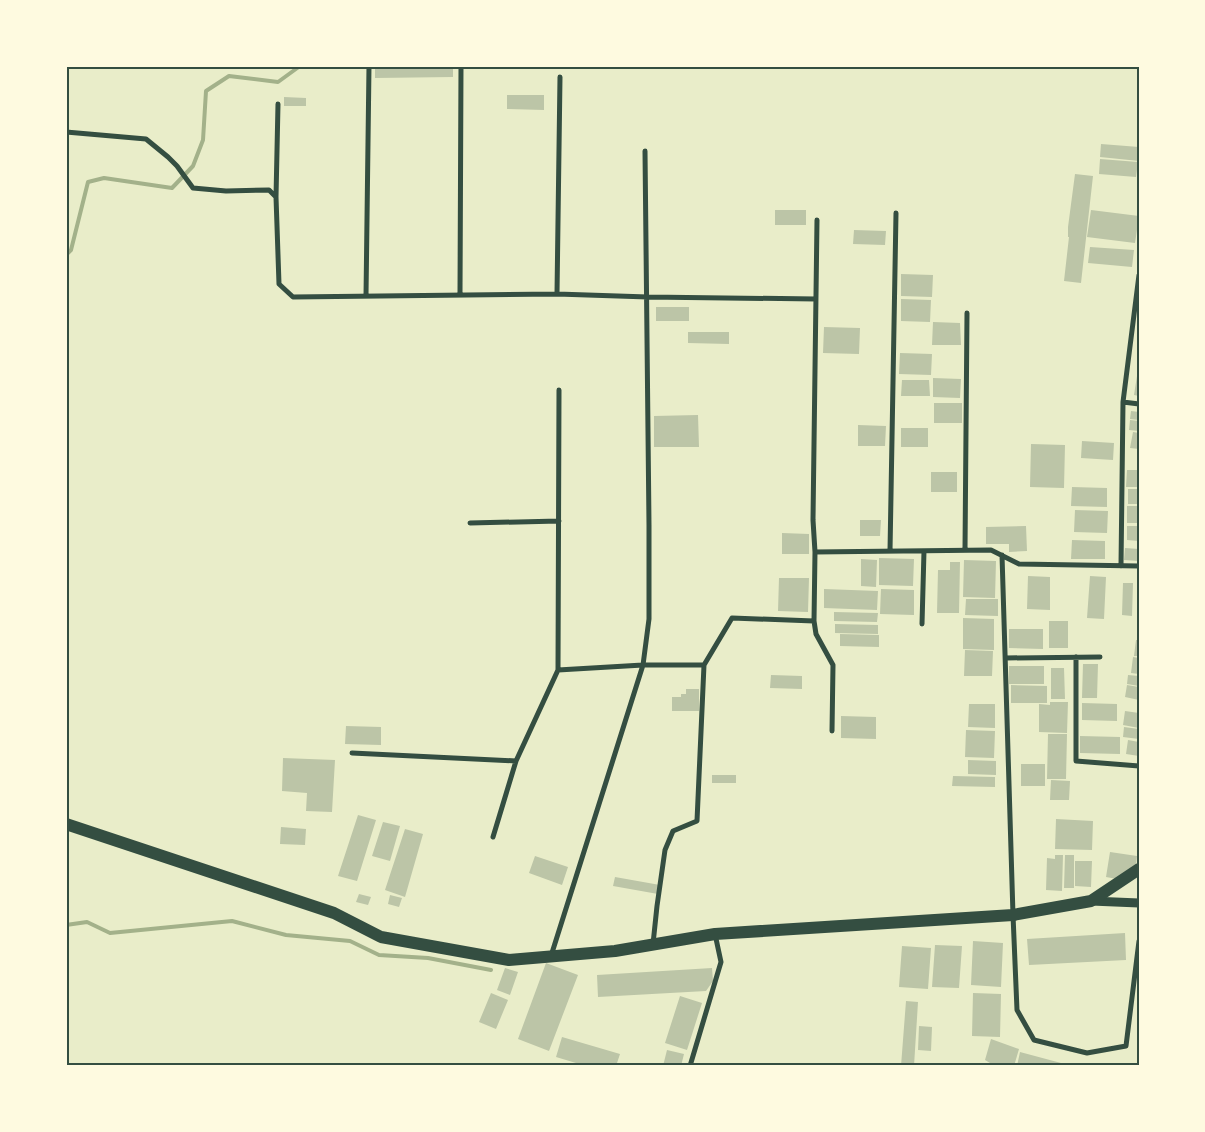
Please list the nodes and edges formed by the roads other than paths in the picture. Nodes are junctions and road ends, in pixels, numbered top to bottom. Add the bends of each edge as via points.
1 (369, 66) edge
2 (461, 66) edge
3 (560, 77) dead end
4 (278, 104) dead end
5 (66, 132) edge
6 (645, 151) dead end
7 (276, 197) junction
8 (896, 213) dead end
9 (816, 220) dead end
10 (1139, 274) edge
11 (557, 294) junction
12 (460, 295) junction
13 (366, 296) junction
14 (648, 297) junction
15 (816, 299) junction
16 (967, 313) dead end
17 (559, 390) dead end
18 (1122, 402) junction
19 (1139, 404) edge
20 (559, 521) junction
21 (470, 523) dead end
22 (965, 550) junction
23 (890, 551) junction
24 (924, 551) junction
25 (815, 552) junction
26 (1002, 556) junction
27 (1121, 566) junction
28 (1139, 566) edge
29 (814, 621) junction
30 (922, 624) dead end
31 (1100, 657) dead end
32 (1006, 658) junction
33 (1076, 658) junction
34 (643, 665) junction
35 (704, 665) junction
36 (558, 670) junction
37 (832, 731) dead end
38 (352, 753) dead end
39 (516, 761) junction
40 (1139, 766) edge
41 (66, 824) edge
42 (493, 837) dead end
43 (1139, 869) edge
44 (1091, 901) junction
45 (1139, 903) edge
46 (1013, 915) junction
47 (715, 934) junction
48 (1139, 941) edge
49 (653, 945) junction
50 (550, 957) junction
51 (690, 1066) edge

1 - 13 street
2 - 12 street
3 - 11 street
4 - 7 street
5 - 7 street via 146,138 168,156 193,188 269,190
6 - 14 street
7 - 13 street via 278,284 293,297
8 - 23 street
9 - 15 street
10 - 18 street
11 - 12 street
11 - 14 street
12 - 13 street
14 - 15 street
14 - 34 street via 649,619
15 - 25 street
16 - 22 street
17 - 20 street
18 - 19 street
18 - 27 street
20 - 21 street
20 - 36 street
22 - 24 street
22 - 26 street via 991,550
23 - 24 street
23 - 25 street
24 - 30 street
25 - 29 street
26 - 27 street via 1019,564
26 - 32 street
27 - 28 street
29 - 35 street via 732,618
29 - 37 street via 816,634 833,665
31 - 33 street
32 - 33 street
32 - 46 street
33 - 40 street via 1076,761
34 - 35 street
34 - 36 street
34 - 50 street
35 - 49 street via 697,821 673,831 665,850
36 - 39 street
38 - 39 street
39 - 42 street
41 - 50 main road via 334,913 381,937 509,960
43 - 44 main road
44 - 45 street
44 - 46 main road
46 - 47 main road
46 - 48 street via 1018,1010 1034,1040 1087,1053 1126,1046
47 - 49 main road
47 - 51 street via 721,962
49 - 50 main road

